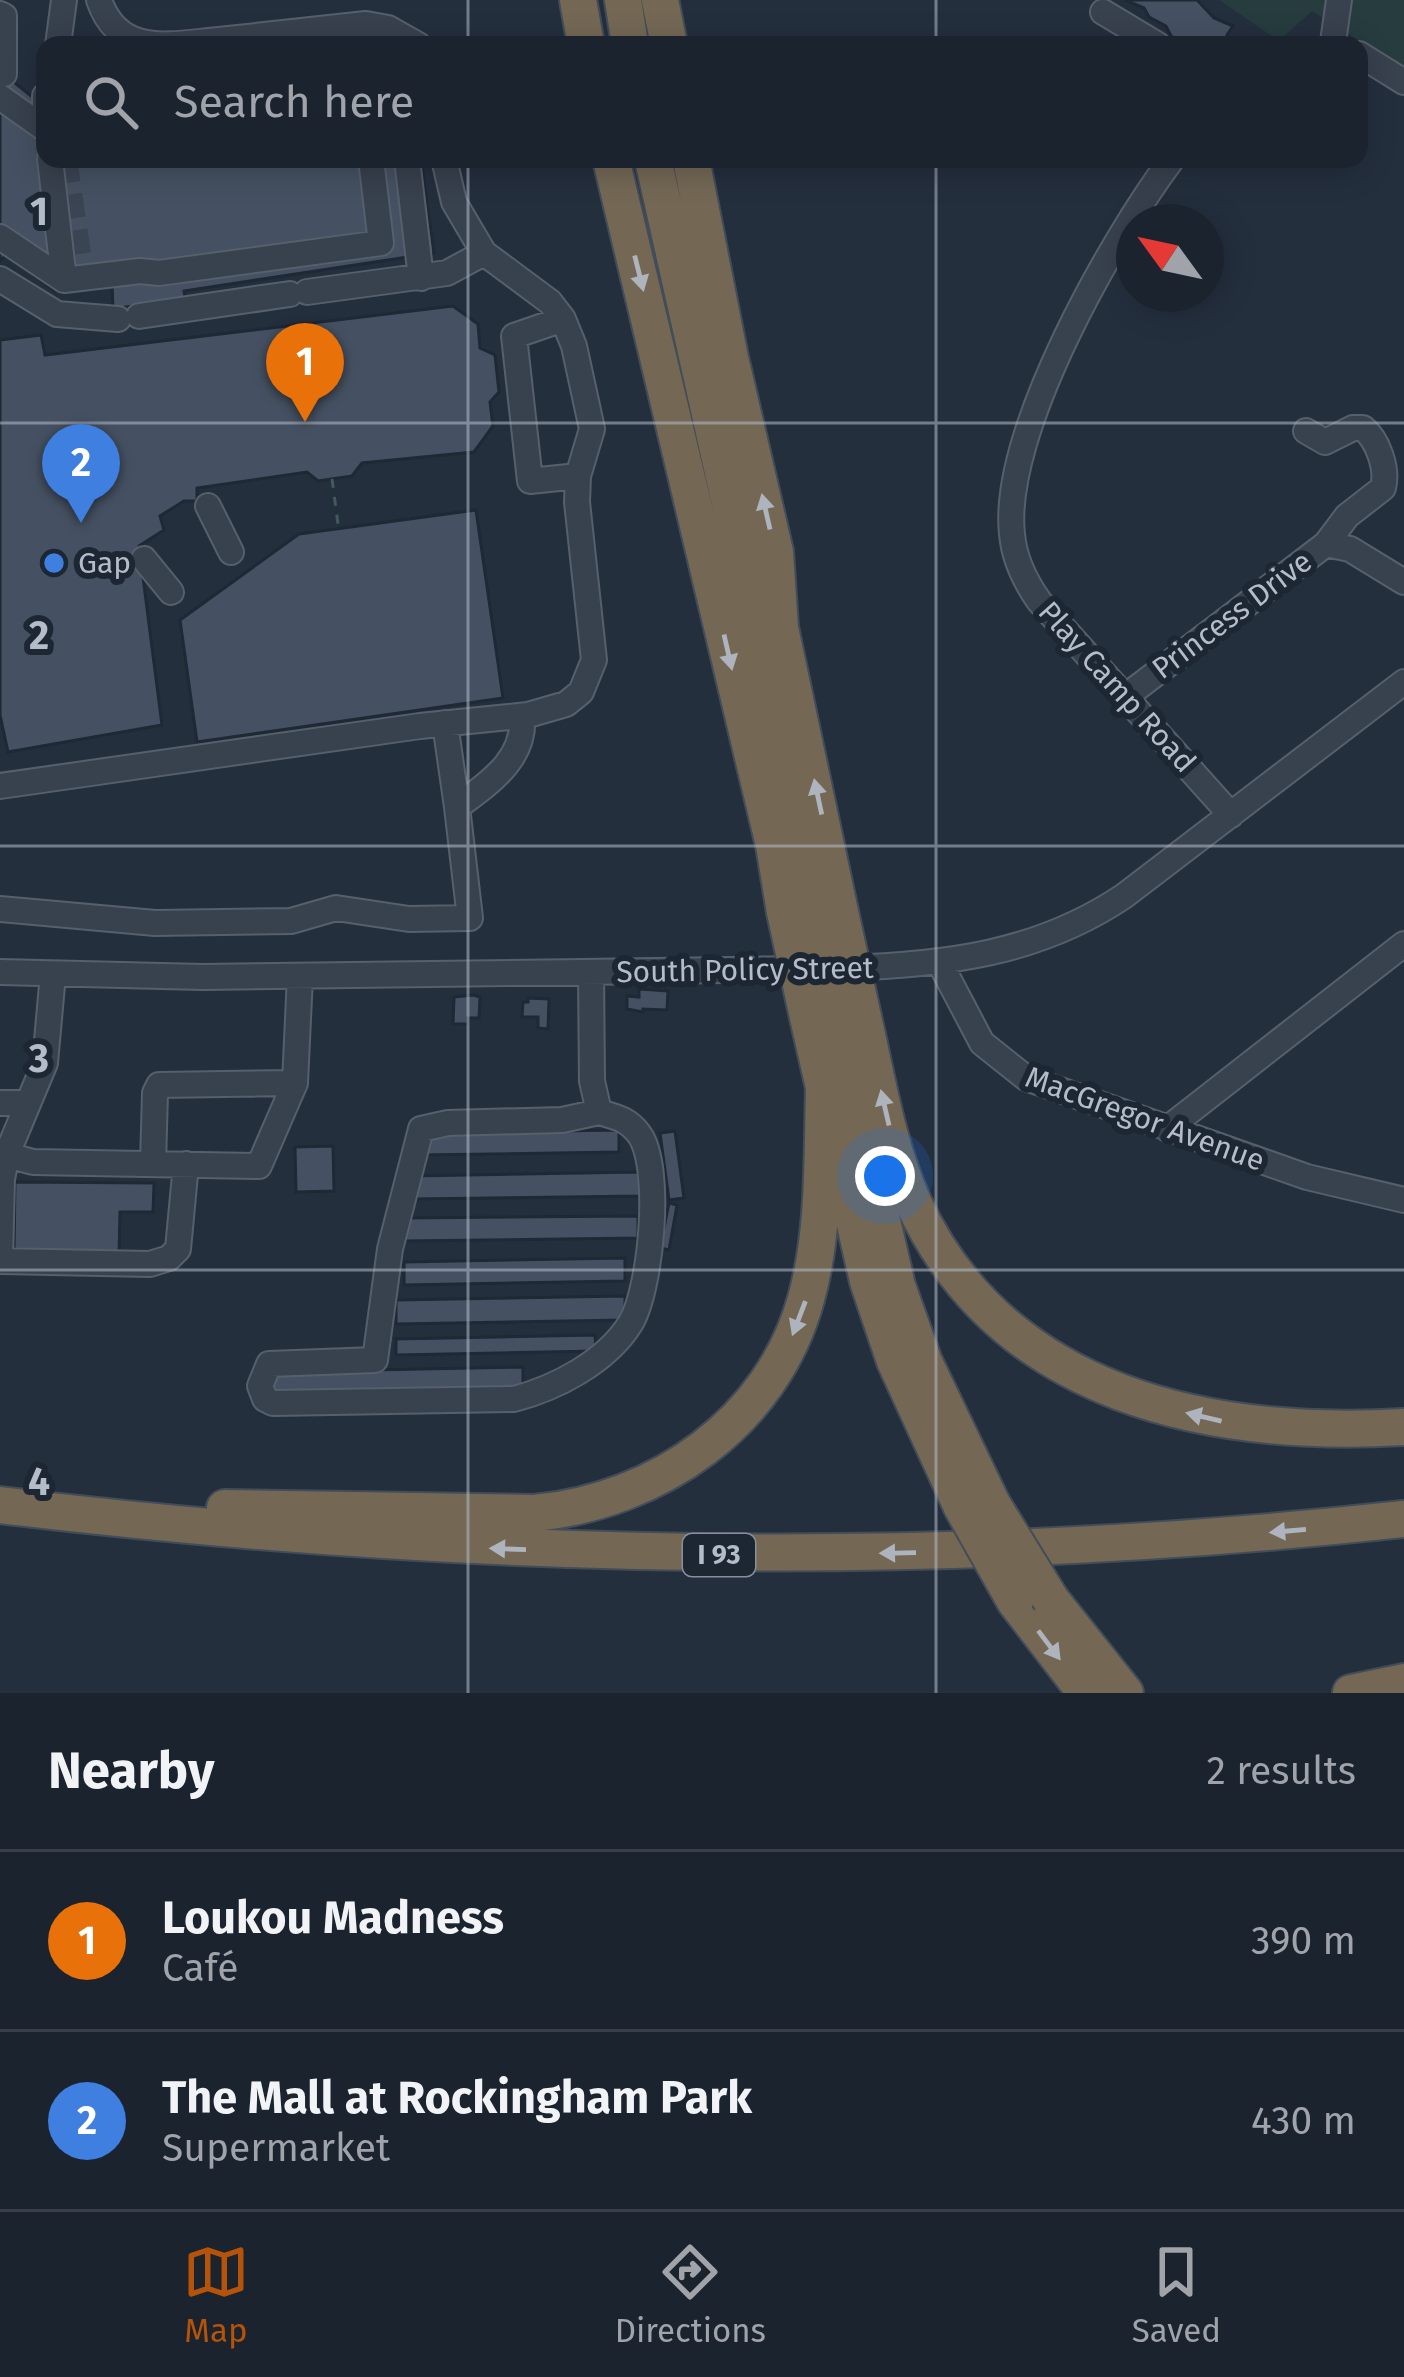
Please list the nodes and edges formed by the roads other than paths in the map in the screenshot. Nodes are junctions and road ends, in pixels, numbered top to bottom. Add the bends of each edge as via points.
1 (64, 0) edge
2 (100, 0) edge
3 (578, 0) edge
4 (622, 0) edge
5 (660, 0) edge
6 (1340, 0) edge
7 (1103, 12) dead end
8 (0, 14) edge
9 (59, 36) edge
10 (129, 36) edge
11 (273, 36) edge
12 (403, 36) edge
13 (584, 36) edge
14 (628, 36) edge
15 (666, 36) edge
16 (1137, 36) edge
17 (1331, 36) edge
18 (1368, 59) edge
19 (1404, 82) edge
20 (2, 85) edge
21 (36, 116) edge
22 (52, 168) edge
23 (371, 168) edge
24 (408, 168) edge
25 (447, 168) edge
26 (613, 168) edge
27 (655, 168) edge
28 (694, 168) edge
29 (1166, 168) edge
30 (0, 237) edge
31 (484, 253) junction
32 (422, 278) junction
33 (0, 279) edge
34 (74, 284) junction
35 (88, 319) junction
36 (563, 319) junction
37 (1306, 431) dead end
38 (578, 476) junction
39 (208, 506) dead end
40 (733, 517) junction
41 (1325, 544) junction
42 (231, 552) dead end
43 (144, 559) dead end
44 (1404, 582) edge
45 (171, 592) dead end
46 (780, 628) junction
47 (1404, 682) edge
48 (1125, 697) junction
49 (521, 716) junction
50 (445, 723) junction
51 (0, 786) edge
52 (457, 807) junction
53 (1231, 814) junction
54 (0, 909) edge
55 (813, 912) junction
56 (1404, 944) edge
57 (940, 962) junction
58 (0, 972) edge
59 (591, 973) junction
60 (53, 974) junction
61 (338, 975) junction
62 (300, 976) junction
63 (835, 1017) junction
64 (298, 1020) junction
65 (824, 1088) junction
66 (292, 1093) junction
67 (0, 1102) edge
68 (26, 1103) junction
69 (599, 1112) junction
70 (1167, 1129) junction
71 (4, 1153) edge
72 (153, 1164) junction
73 (185, 1164) junction
74 (1404, 1200) edge
75 (1404, 1427) edge
76 (977, 1505) junction
77 (17, 1507) edge
78 (1404, 1520) edge
79 (1404, 1682) edge
80 (1101, 1688) edge
81 (1351, 1693) edge

1 - 9 street
2 - 10 street via 108,22
3 - 13 highway
4 - 14 highway
5 - 15 highway
6 - 17 street
7 - 16 street
8 - 20 street
11 - 12 street via 366,24
18 - 19 street
20 - 21 street
22 - 34 street
23 - 34 street via 381,243
24 - 32 street
25 - 31 street via 454,202
26 -> 55 highway via 774,845
27 - 40 highway
46 -> 28 highway via 775,552
29 - 48 street, Play Camp Road via 1112,250 1044,385 1012,494 1014,550 1028,586
30 - 34 street
31 - 32 street
31 - 36 street
32 - 35 street
33 - 35 street via 57,314
34 - 35 street
36 - 38 street via 592,429
36 - 38 street via 514,336 530,481
37 - 41 street via 1325,442 1363,428 1384,470 1383,488
38 - 49 street via 594,660 581,692 566,704
39 - 42 street
40 - 46 highway
40 - 55 highway
41 - 44 street, Princess Drive via 1350,549
41 - 48 street, Princess Drive
43 - 45 street
55 -> 46 highway
47 - 53 street, South Policy Street
48 - 53 street, Play Camp Road
49 - 50 street
49 - 52 street via 515,754
50 - 51 street
50 - 52 street
52 - 54 street via 470,918 336,908 291,920 155,923
53 - 57 street, South Policy Street via 1075,926 1011,950
55 - 63 highway, bridge
55 - 63 highway, bridge
56 - 70 street
57 - 59 street, South Policy Street
57 - 70 street, MacGregor Avenue via 971,1027 1010,1068
58 - 60 street, South Policy Street
59 - 61 street, South Policy Street
59 - 69 street
60 - 62 street, South Policy Street
60 - 68 street via 50,1045
61 - 62 street, South Policy Street
61 - 64 street
62 - 64 street
63 - 65 highway
75 -> 63 highway via 1321,1431 1209,1419 1101,1383 1024,1339 959,1277 920,1214
63 - 76 highway via 898,1286
64 - 66 street
65 - 76 highway via 868,1281 895,1360
65 -> 77 highway via 821,1203 794,1333 732,1424 658,1480 535,1514
66 - 72 street via 159,1085
66 - 73 street via 259,1166
67 - 68 street
68 - 71 street
69 - 69 street via 626,1120 645,1144 654,1211 638,1305 608,1348 514,1399 265,1399 260,1386 269,1364 375,1360 390,1249 421,1129
70 - 74 street, MacGregor Avenue
71 - 72 street via 33,1162
71 - 73 street via 0,1261 170,1258 178,1249
72 - 73 street
76 - 80 highway, bridge via 1033,1600
78 -> 77 highway, I 93 via 1078,1547 722,1555 429,1545
79 - 81 highway

